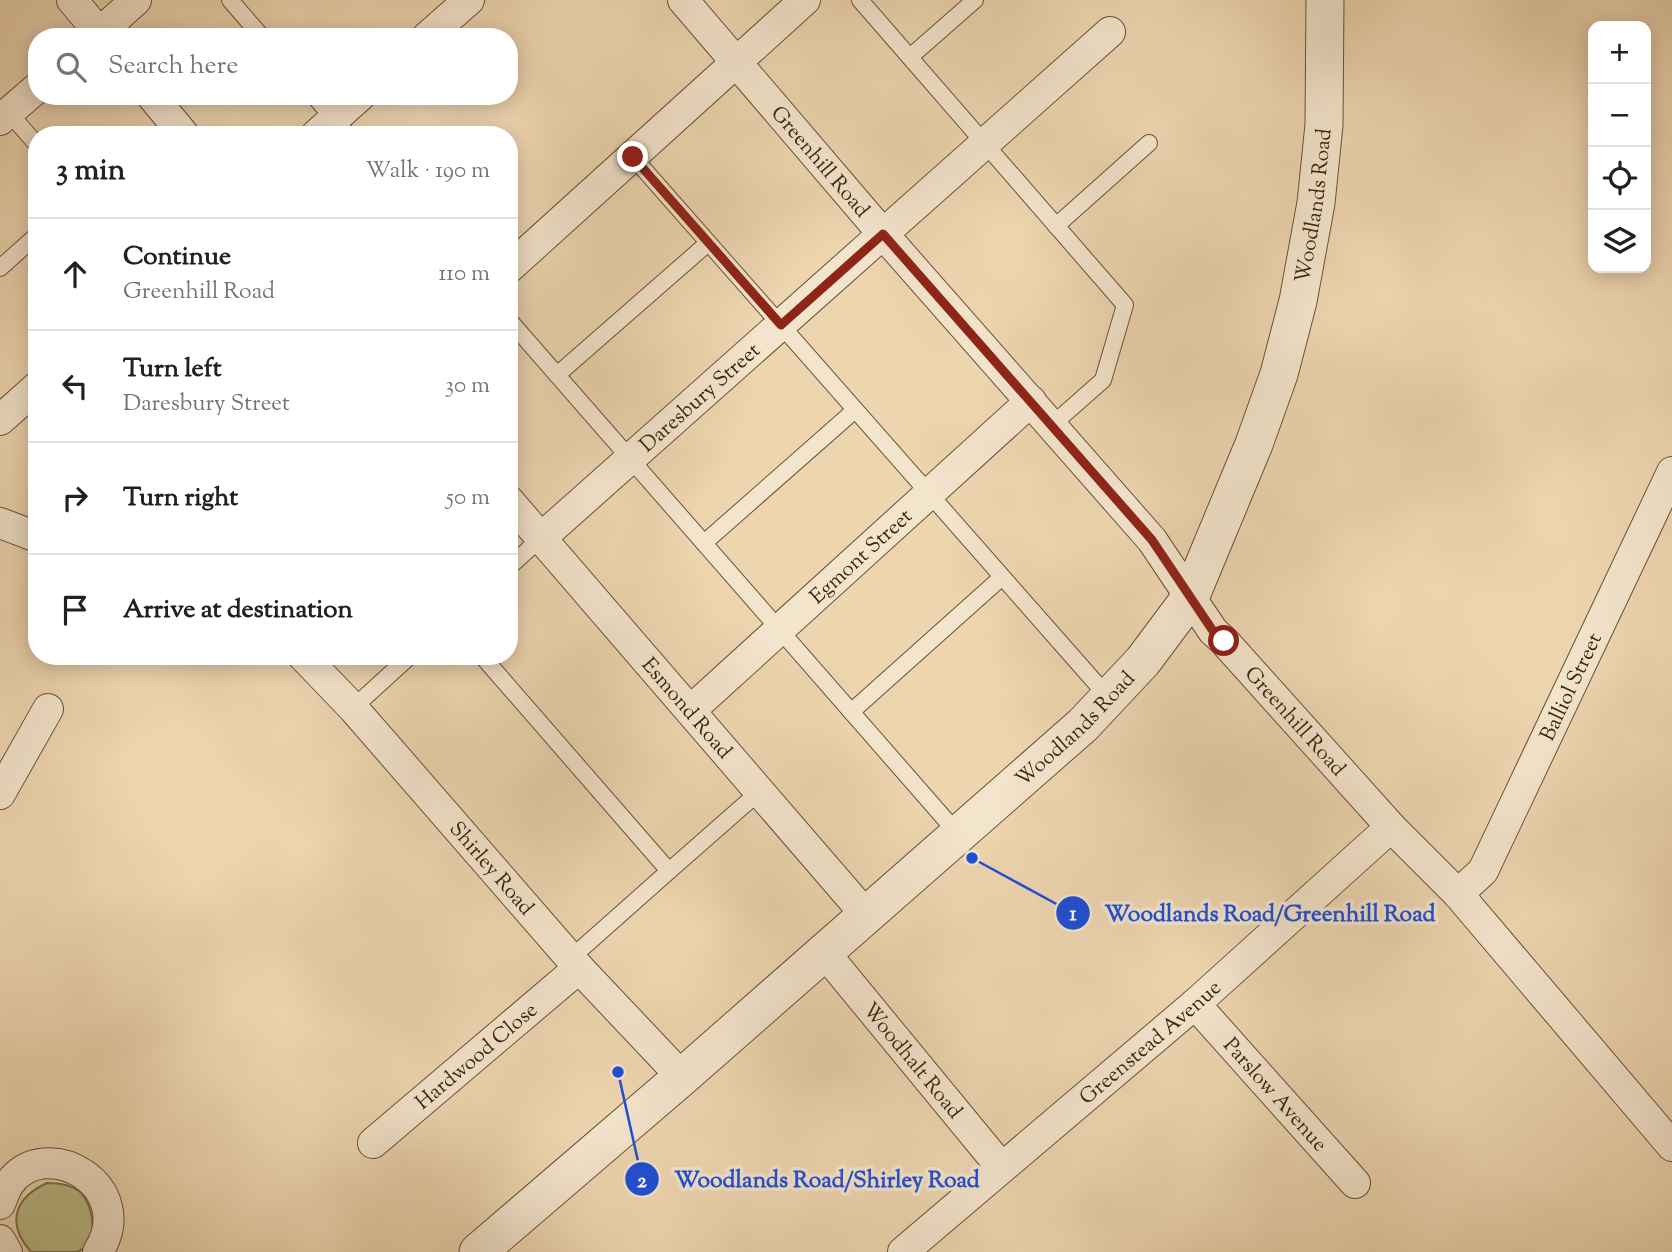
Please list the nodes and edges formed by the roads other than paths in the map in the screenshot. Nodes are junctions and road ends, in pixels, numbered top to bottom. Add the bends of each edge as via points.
1 (72, 0) edge
2 (136, 0) edge
3 (230, 0) edge
4 (469, 0) edge
5 (683, 0) edge
6 (805, 0) edge
7 (860, 0) edge
8 (975, 0) edge
9 (1325, 0) edge
10 (94, 28) edge
11 (106, 28) edge
12 (254, 28) edge
13 (437, 28) edge
14 (1110, 32) dead end
15 (910, 57) junction
16 (738, 62) junction
17 (28, 94) edge
18 (159, 105) edge
19 (319, 105) edge
20 (353, 105) edge
21 (3, 112) edge
22 (177, 126) edge
23 (331, 126) edge
24 (336, 126) edge
25 (28, 136) edge
26 (985, 143) junction
27 (1149, 143) dead end
28 (633, 157) junction
29 (1056, 226) junction
30 (883, 234) junction
31 (28, 243) edge
32 (708, 243) junction
33 (518, 260) edge
34 (0, 268) edge
35 (781, 325) junction
36 (518, 330) edge
37 (557, 375) junction
38 (1031, 401) junction
39 (855, 410) junction
40 (1052, 425) junction
41 (631, 459) junction
42 (1672, 472) edge
43 (929, 494) junction
44 (518, 511) edge
45 (0, 523) edge
46 (28, 534) edge
47 (541, 538) junction
48 (704, 542) junction
49 (518, 559) edge
50 (1002, 577) junction
51 (1190, 598) junction
52 (779, 629) junction
53 (312, 665) edge
54 (400, 665) edge
55 (490, 665) edge
56 (1109, 698) junction
57 (353, 708) junction
58 (48, 709) dead end
59 (691, 710) junction
60 (851, 712) junction
61 (760, 791) junction
62 (0, 794) edge
63 (1391, 827) junction
64 (958, 834) junction
65 (669, 871) junction
66 (1458, 894) junction
67 (866, 915) junction
68 (824, 952) junction
69 (575, 963) junction
70 (1195, 1004) junction
71 (682, 1077) junction
72 (373, 1143) dead end
73 (1672, 1146) edge
74 (1001, 1167) junction
75 (1355, 1183) dead end
76 (3, 1186) edge
77 (0, 1241) edge
78 (7, 1252) edge
79 (98, 1252) edge
80 (478, 1252) edge
81 (902, 1252) edge

1 - 10 street
2 - 11 street
3 - 12 lane
4 - 13 street
5 - 16 street, Greenhill Road
6 - 16 street
7 - 15 lane
8 - 15 lane
9 - 51 street, Woodlands Road via 1324,125 1309,251 1298,301 1254,444
14 - 26 street, Daresbury Street
15 - 26 lane
16 - 28 street
16 - 30 street, Greenhill Road
17 - 21 street
18 - 22 street
19 - 23 lane
20 - 24 street
21 - 25 lane
26 - 29 lane
26 - 30 street, Daresbury Street
27 - 29 lane
28 - 32 lane
28 - 33 street
29 - 40 lane via 1125,305 1103,380
30 - 35 street, Daresbury Street
30 - 38 street, Greenhill Road
31 - 34 lane
32 - 35 lane
32 - 37 lane
35 - 39 lane
35 - 41 street, Daresbury Street
36 - 37 lane
37 - 41 lane
38 - 40 street, Greenhill Road
38 - 43 street, Egmont Street
39 - 43 lane
39 - 48 lane
40 - 51 street, Greenhill Road via 1152,540
41 - 47 street, Daresbury Street
41 - 48 lane
42 - 66 street, Balliol Street via 1483,871
43 - 50 lane
43 - 52 street, Egmont Street
44 - 47 street, Esmond Road
45 - 46 street
47 - 49 lane
47 - 59 street, Esmond Road
48 - 52 lane
50 - 56 lane
50 - 60 lane
51 - 56 street, Woodlands Road
51 - 63 street, Greenhill Road via 1213,631
52 - 59 street, Egmont Street
52 - 60 lane
53 - 57 street, Shirley Road
54 - 57 lane
55 - 65 lane
56 - 64 street, Woodlands Road
57 - 69 street, Shirley Road
58 - 62 street
59 - 61 street, Esmond Road
60 - 64 lane
61 - 65 lane
61 - 67 street, Esmond Road
63 - 66 street, Greenhill Road
63 - 70 street, Greenstead Avenue
64 - 67 street, Woodlands Road
65 - 69 lane
66 - 73 street, Greenhill Road
67 - 68 street, Woodlands Road
68 - 71 street, Woodlands Road
68 - 74 street, Woodhalt Road
69 - 71 street, Shirley Road
69 - 72 street, Hardwood Close
70 - 74 street, Greenstead Avenue
70 - 75 street, Parslow Avenue
71 - 80 street, Woodlands Road
74 - 81 street, Greenstead Avenue
76 - 79 street via 34,1166 48,1164 63,1164 88,1177 105,1200 108,1214 108,1229
77 - 78 street

